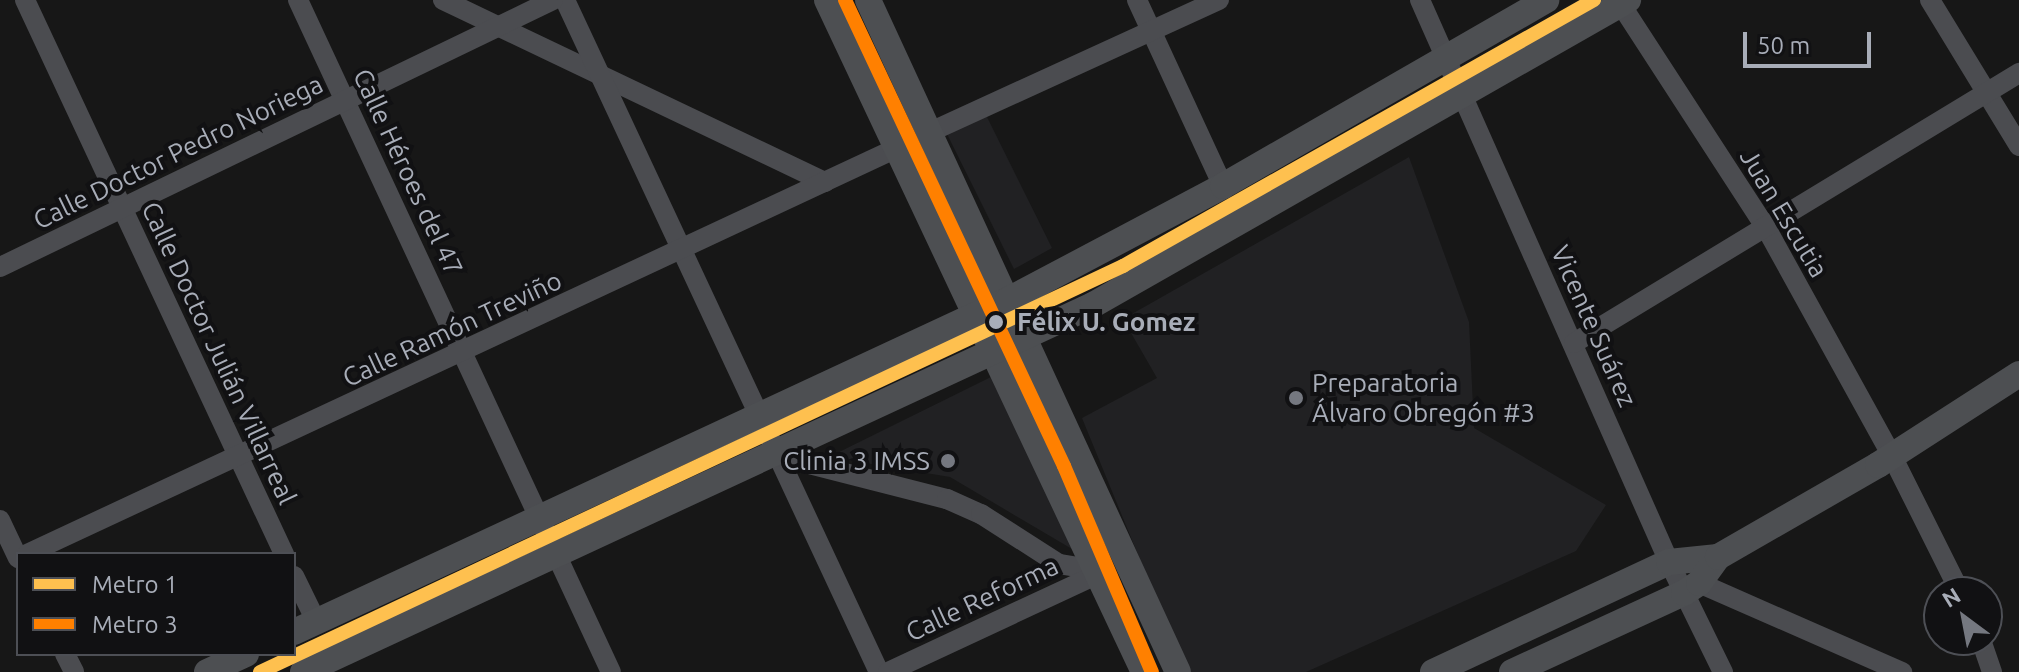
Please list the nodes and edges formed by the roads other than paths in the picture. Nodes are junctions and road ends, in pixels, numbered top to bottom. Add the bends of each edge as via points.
1 (25, 0) edge
2 (298, 0) edge
3 (443, 0) edge
4 (553, 0) edge
5 (565, 0) edge
6 (827, 0) edge
7 (868, 0) edge
8 (1137, 0) edge
9 (1219, 0) edge
10 (1420, 0) edge
11 (1546, 0) edge
12 (1930, 0) edge
13 (1622, 1) edge
14 (499, 26) junction
15 (1151, 32) junction
16 (1447, 59) junction
17 (2019, 73) edge
18 (600, 77) junction
19 (1986, 93) junction
20 (1462, 96) junction
21 (346, 99) junction
22 (928, 133) junction
23 (2019, 146) edge
24 (897, 148) junction
25 (825, 182) junction
26 (1223, 186) junction
27 (124, 209) junction
28 (1765, 226) junction
29 (678, 252) junction
30 (0, 267) edge
31 (1008, 300) junction
32 (973, 316) junction
33 (1025, 339) junction
34 (1574, 343) junction
35 (464, 354) junction
36 (991, 355) junction
37 (2019, 374) edge
38 (756, 418) junction
39 (236, 455) junction
40 (774, 455) junction
41 (1892, 456) junction
42 (540, 517) junction
43 (0, 520) edge
44 (31, 552) edge
45 (283, 552) edge
46 (16, 554) edge
47 (556, 555) junction
48 (1718, 557) junction
49 (1669, 562) junction
50 (1097, 572) junction
51 (1952, 576) edge
52 (296, 585) edge
53 (1691, 588) junction
54 (305, 626) edge
55 (242, 656) edge
56 (207, 672) edge
57 (303, 672) edge
58 (611, 672) edge
59 (879, 672) edge
60 (888, 672) edge
61 (1144, 672) edge
62 (1178, 672) edge
63 (1433, 672) edge
64 (1512, 672) edge
65 (1723, 672) edge
66 (1902, 672) edge

1 - 27 street, Calle Doctor Julián Villarreal
2 - 21 street, Calle Héroes del 47
3 - 14 street
4 - 14 street, Calle Doctor Pedro Noriega
5 - 18 street
6 - 24 main road
7 - 22 main road
8 - 15 street
9 - 15 street
10 - 16 street, Vicente Suárez
11 - 16 main road
12 - 19 street
13 - 20 main road
13 - 28 street, Juan Escutia
14 - 18 street
14 - 21 street, Calle Doctor Pedro Noriega
15 - 22 street
15 - 26 street
16 - 20 street, Vicente Suárez
16 - 26 main road
17 - 19 street
18 - 25 street
18 - 29 street
19 - 23 street
19 - 28 street
20 - 33 main road
20 - 34 street, Vicente Suárez
21 - 27 street, Calle Doctor Pedro Noriega
21 - 35 street, Calle Héroes del 47
22 - 31 main road
24 - 25 street, Calle Ramón Treviño
24 - 32 main road
25 - 29 street, Calle Ramón Treviño
26 - 31 main road
27 - 30 street, Calle Doctor Pedro Noriega
27 - 39 street, Calle Doctor Julián Villarreal
28 - 34 street
28 - 41 street, Juan Escutia
29 - 35 street, Calle Ramón Treviño
29 - 38 street
31 - 32 main road
31 - 33 main road
32 - 36 main road
32 - 38 main road
33 - 36 main road
33 - 62 main road
34 - 49 street, Vicente Suárez
35 - 39 street, Calle Ramón Treviño
35 - 42 street, Calle Héroes del 47
36 - 40 main road
36 - 50 main road
37 - 41 main road
38 - 40 street
38 - 42 main road
39 - 44 street, Calle Ramón Treviño
39 - 45 street, Calle Doctor Julián Villarreal
40 - 47 main road
40 - 50 street via 947,499 981,514 1059,564
40 - 59 street
41 - 48 main road
41 - 51 street, Juan Escutia
42 - 47 street, Calle Héroes del 47
42 - 54 main road
43 - 46 street
47 - 57 main road
47 - 58 street, Calle Héroes del 47
48 - 49 main road
48 - 53 main road
49 - 53 street, Vicente Suárez
49 - 63 main road
50 - 60 street, Calle Reforma
50 - 61 main road
52 - 54 street
53 - 64 main road
53 - 65 street, Vicente Suárez
53 - 66 street
55 - 56 main road

